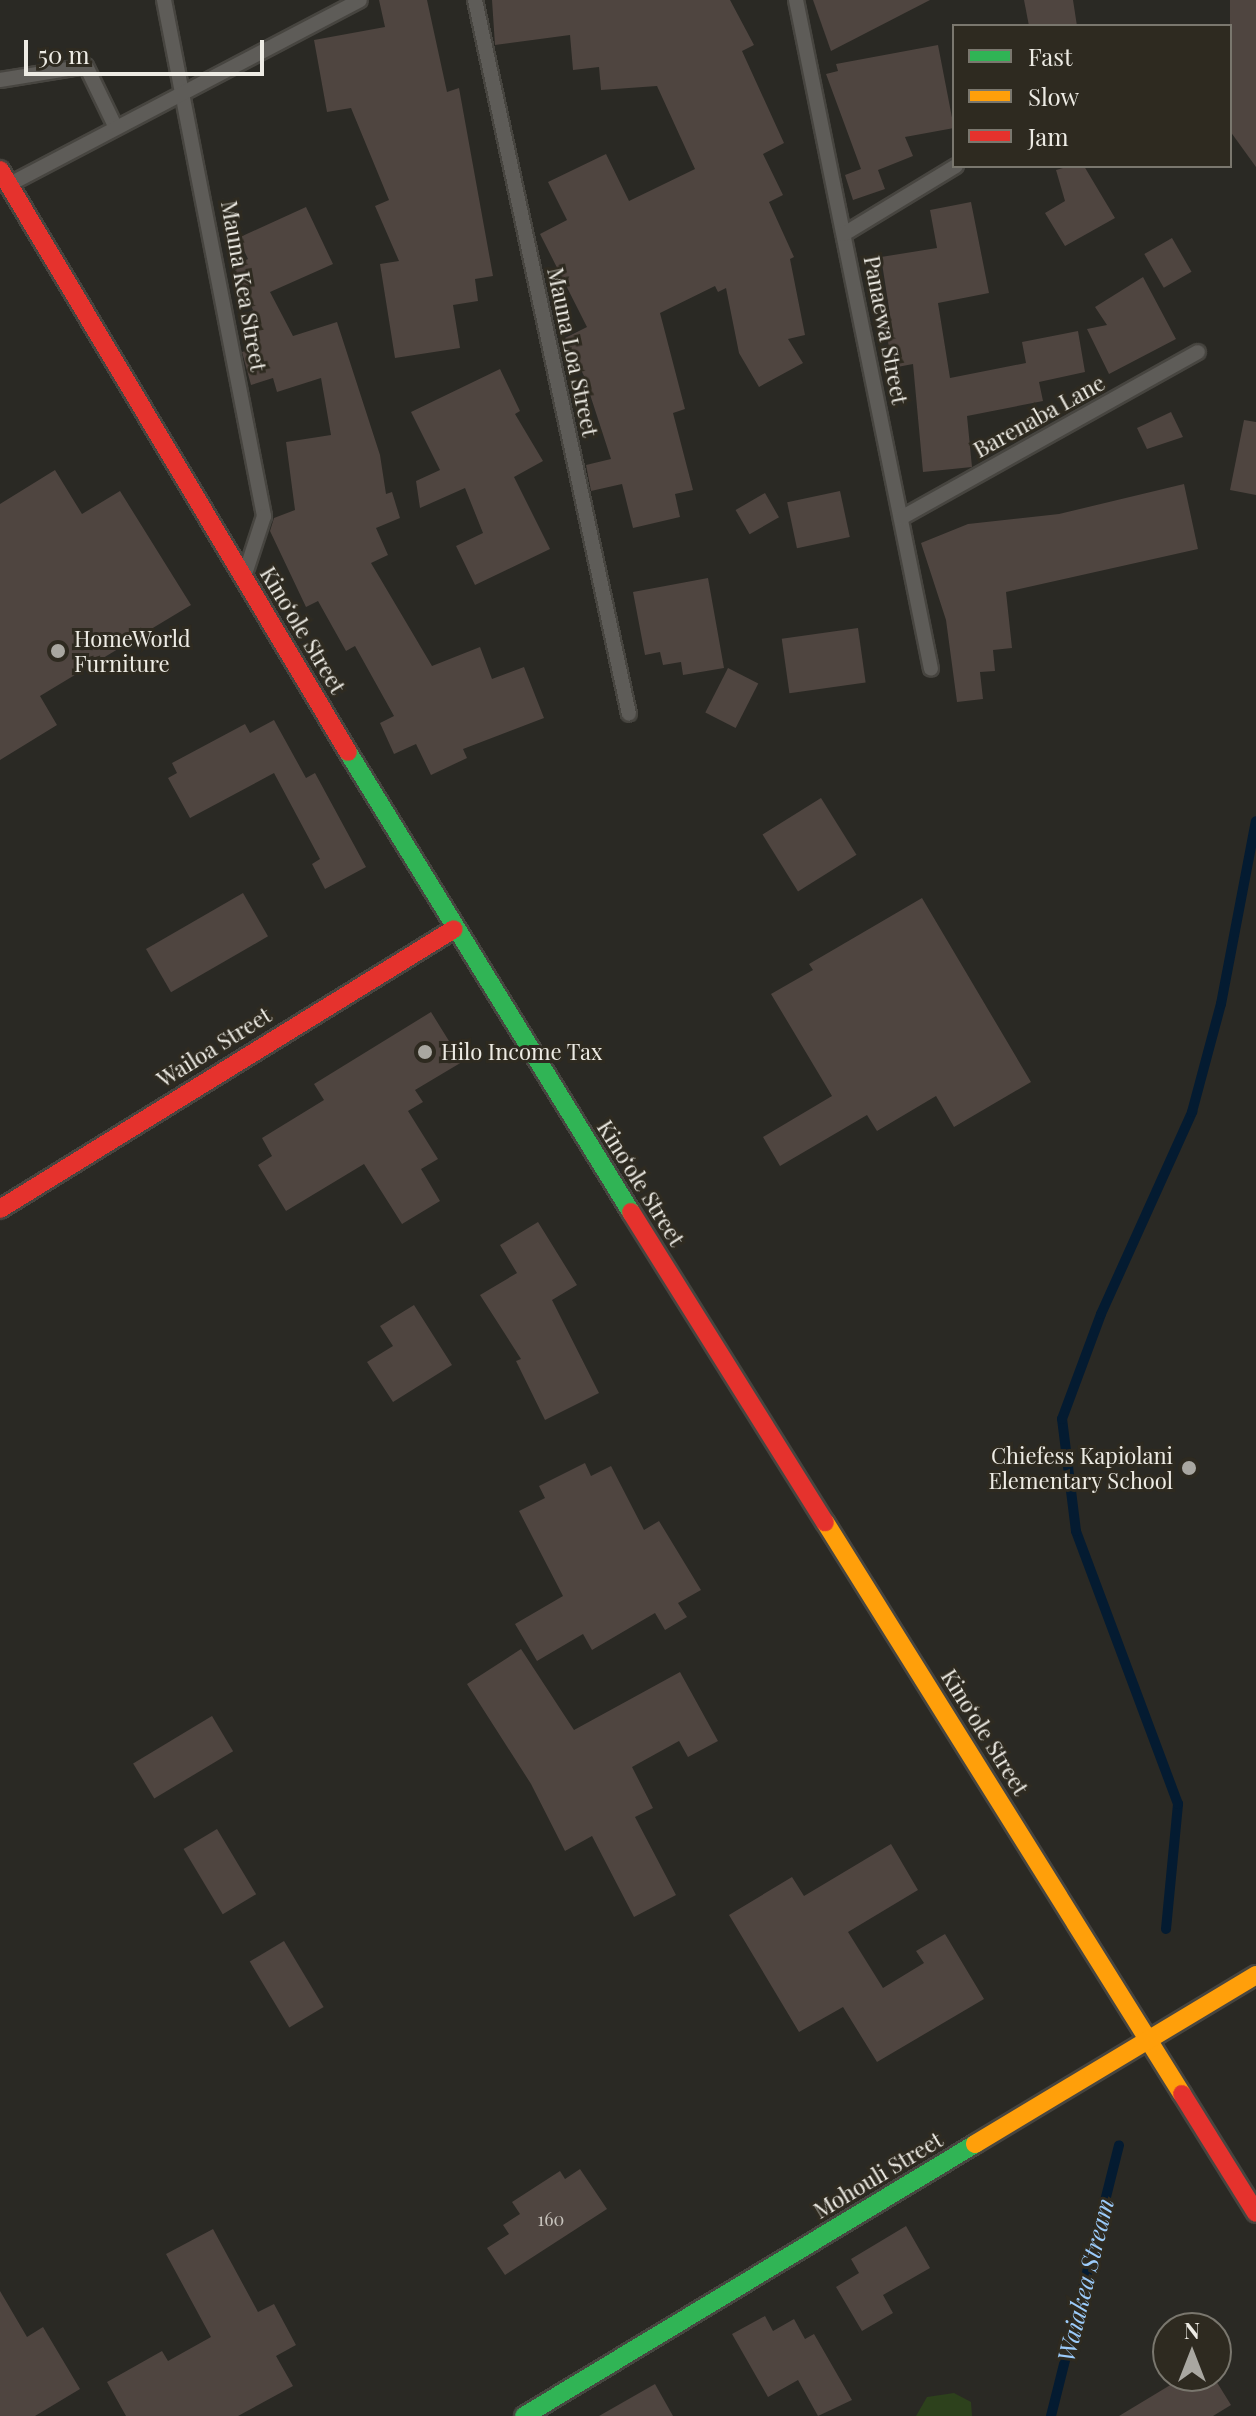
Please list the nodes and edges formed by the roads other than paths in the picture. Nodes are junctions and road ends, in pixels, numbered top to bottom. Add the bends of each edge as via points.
1 (164, 0) edge
2 (360, 0) edge
3 (475, 0) edge
4 (796, 0) edge
5 (0, 80) edge
6 (186, 92) junction
7 (115, 126) junction
8 (953, 168) edge
9 (4, 178) edge
10 (844, 234) junction
11 (1198, 352) dead end
12 (901, 518) junction
13 (244, 579) junction
14 (931, 669) dead end
15 (629, 714) dead end
16 (454, 929) junction
17 (0, 1209) edge
18 (1256, 1975) edge
19 (1149, 2039) junction
20 (1256, 2213) edge
21 (524, 2416) edge

1 - 6 lane, Mauna Kea Street
2 - 6 lane
3 - 15 lane, Mauna Loa Street
4 - 10 lane, Panaewa Street
5 - 7 lane via 86,66
6 - 7 lane
6 - 13 lane, Mauna Kea Street via 264,516
7 - 9 lane
8 - 10 lane
9 - 13 street, Kinoʻole Street
10 - 12 lane, Panaewa Street
11 - 12 lane, Barenaba Lane
12 - 14 lane, Panaewa Street
13 - 16 street, Kinoʻole Street
16 - 17 street, Wailoa Street
16 - 19 street, Kinoʻole Street
18 - 19 street, Mohouli Street
19 - 20 street, Kinoʻole Street
19 - 21 street, Mohouli Street

